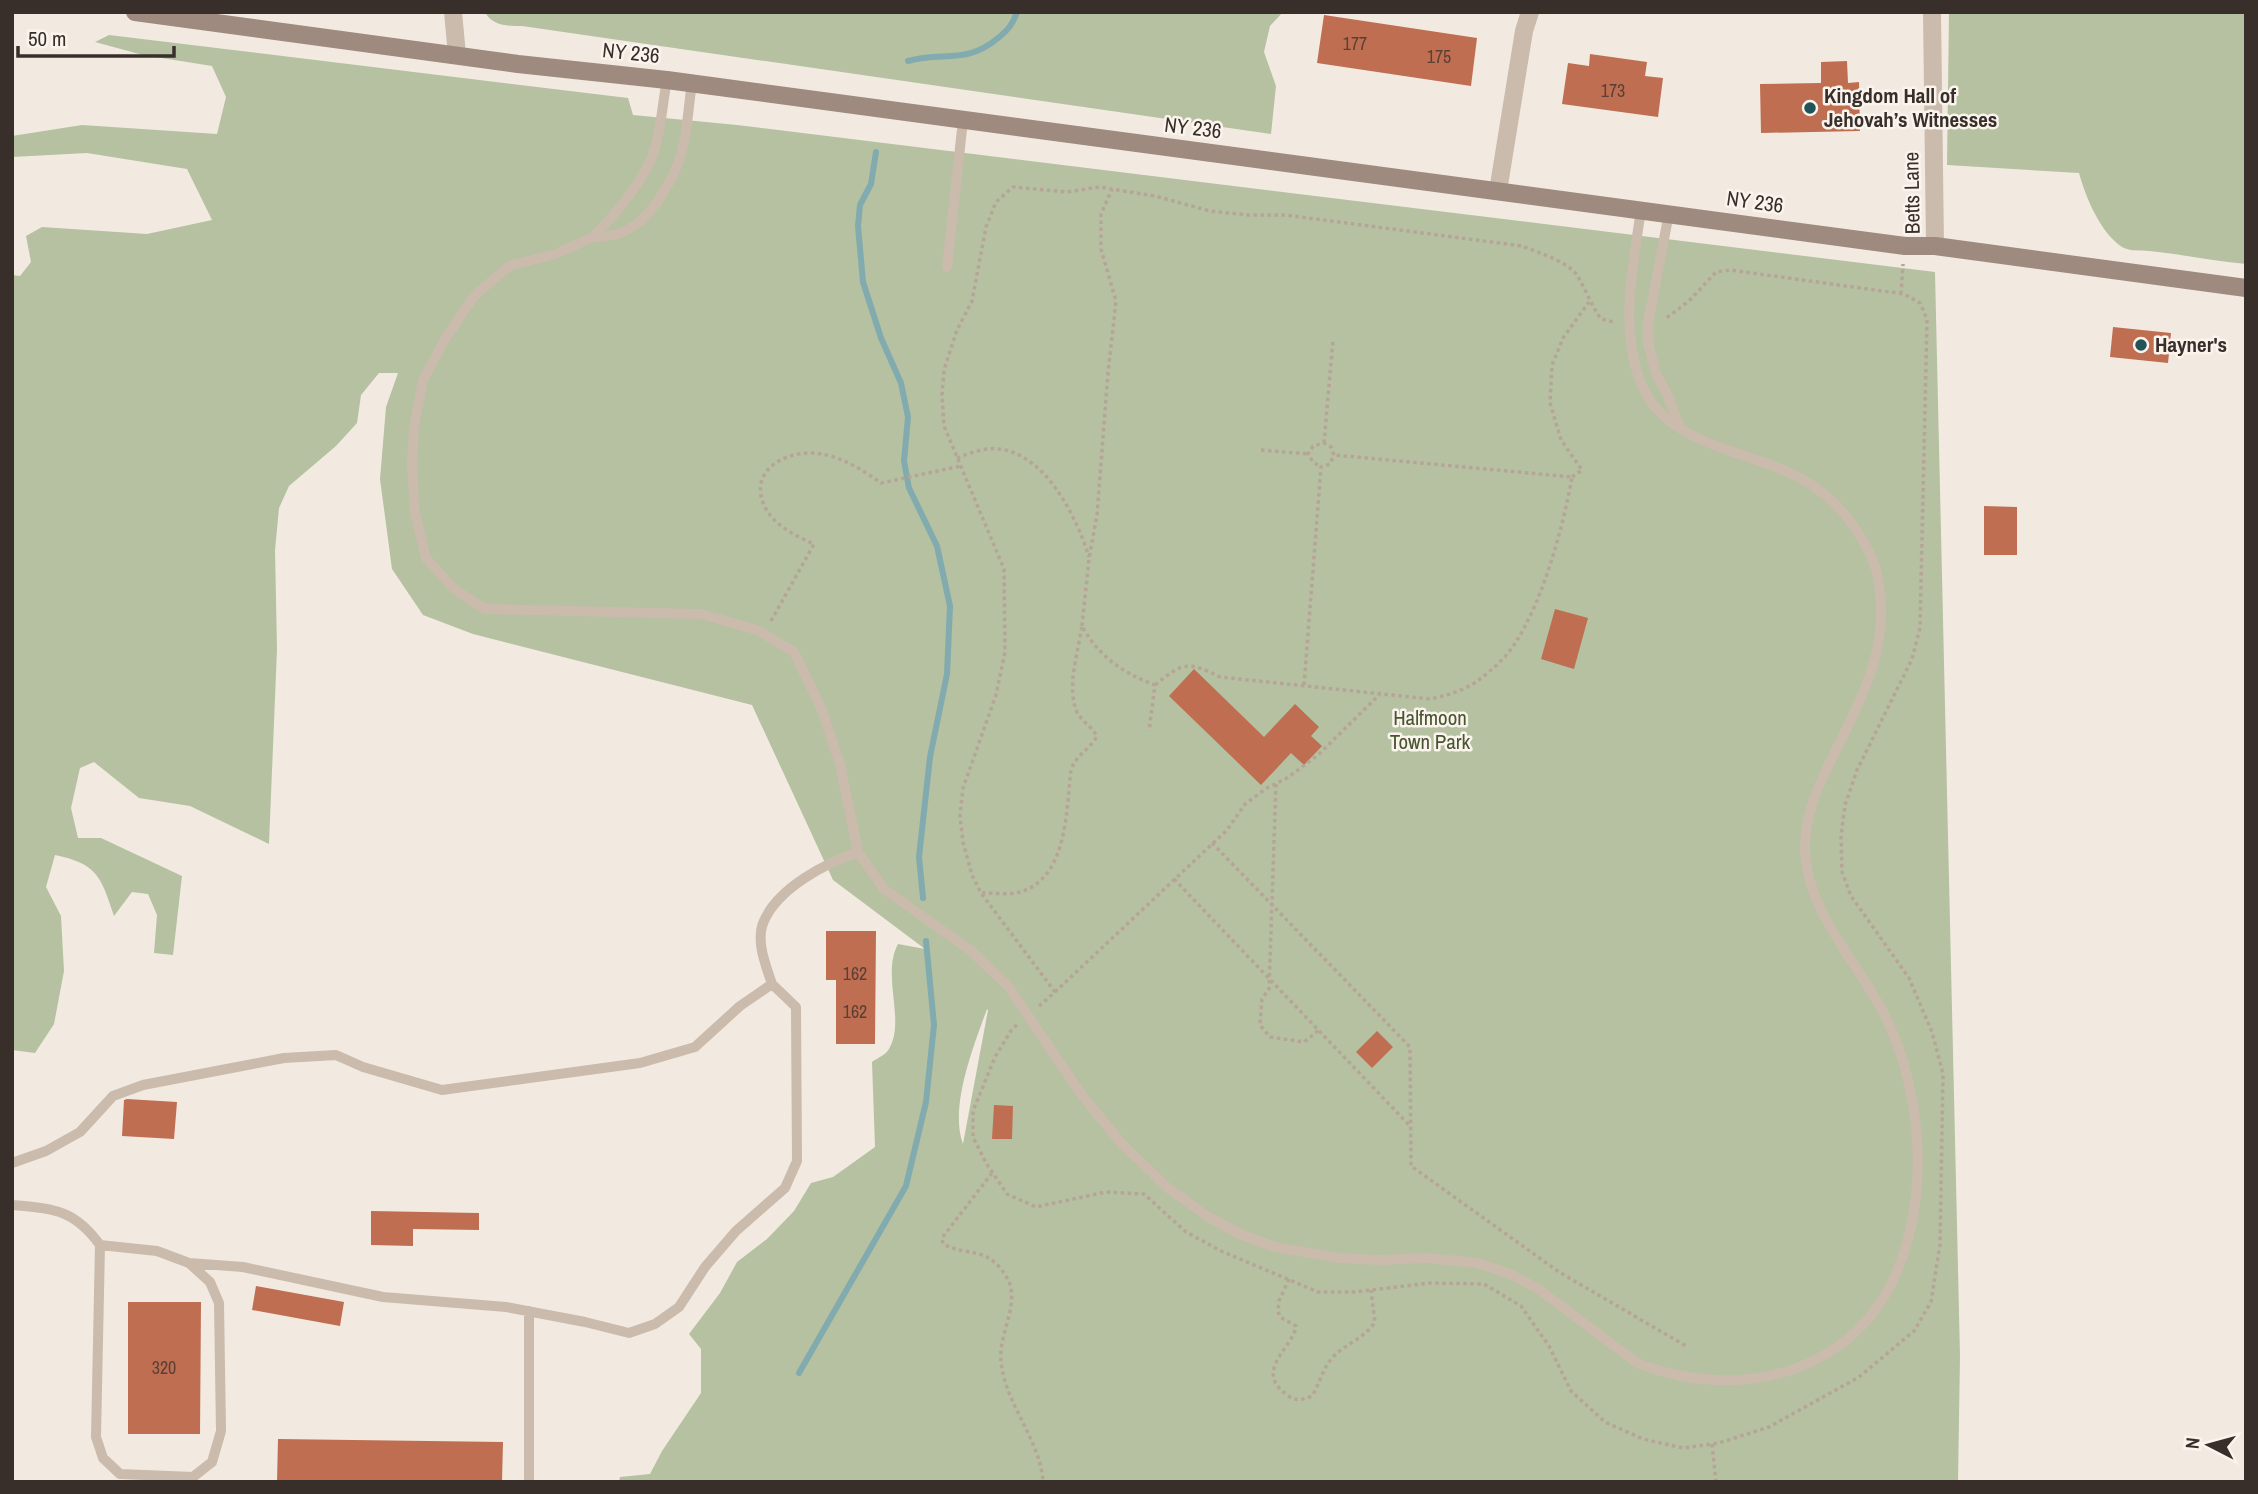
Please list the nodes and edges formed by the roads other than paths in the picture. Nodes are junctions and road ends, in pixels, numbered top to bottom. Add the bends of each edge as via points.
1 (135, 12) edge
2 (453, 12) edge
3 (1530, 12) edge
4 (1932, 12) edge
5 (457, 55) junction
6 (667, 80) junction
7 (692, 83) junction
8 (963, 120) junction
9 (1498, 191) junction
10 (1641, 209) junction
11 (1669, 213) junction
12 (593, 237) junction
13 (1935, 246) junction
14 (947, 267) dead end
15 (2246, 288) edge
16 (1679, 428) junction
17 (858, 852) junction
18 (772, 984) junction
19 (12, 1163) edge
20 (12, 1205) edge
21 (100, 1245) junction
22 (188, 1263) junction
23 (528, 1311) junction
24 (206, 1466) junction
25 (208, 1482) edge
26 (528, 1482) edge

1 - 5 main road, NY 236 / NY 236
2 - 5 street
3 - 9 street
4 - 13 street, Betts Lane
5 - 6 main road, NY 236 / NY 236
6 - 7 main road, NY 236 / NY 236
6 - 12 lane via 652,158 636,187
7 - 8 main road, NY 236 / NY 236
7 - 12 lane via 678,163 663,192 626,231
8 - 9 main road, NY 236 / NY 236
8 - 14 lane
9 - 10 main road, NY 236 / NY 236
10 - 11 main road, NY 236 / NY 236
10 - 16 lane via 1629,303 1631,347 1639,381 1668,422
11 - 13 main road, NY 236 / NY 236 via 1905,246
11 - 16 lane via 1648,343
12 - 17 lane via 555,254 509,266 474,296 423,380 412,464 415,513 426,558 454,589 485,609 701,614 763,634 794,652 822,709 840,764
13 - 15 main road, NY 236 / NY 236
16 - 17 lane via 1822,491 1846,514 1877,571 1880,646 1869,680 1810,806 1806,869 1814,897 1889,1024 1908,1076 1916,1128 1915,1206 1897,1275 1879,1304 1857,1331 1813,1362 1787,1373 1728,1381 1654,1370 1636,1363 1537,1289 1508,1273 1477,1263 1427,1258 1381,1260 1303,1253 1240,1234 1168,1188 1122,1144 1081,1094 1008,986 970,950 884,889
17 - 18 lane via 831,861 780,897 762,922 762,951
18 - 19 lane via 695,1047 640,1063 442,1090 336,1055 284,1058 143,1085 113,1096 80,1132
18 - 23 lane via 796,1007 797,1161 785,1188 736,1231 705,1266 679,1307 655,1324 629,1333
20 - 21 lane via 68,1214 88,1228
21 - 22 lane via 157,1251
21 - 24 lane via 96,1437 103,1458 120,1474 193,1476
22 - 23 lane via 243,1267 383,1297
22 - 24 lane via 210,1282 219,1303 220,1431 212,1462
23 - 26 lane
24 - 25 lane

